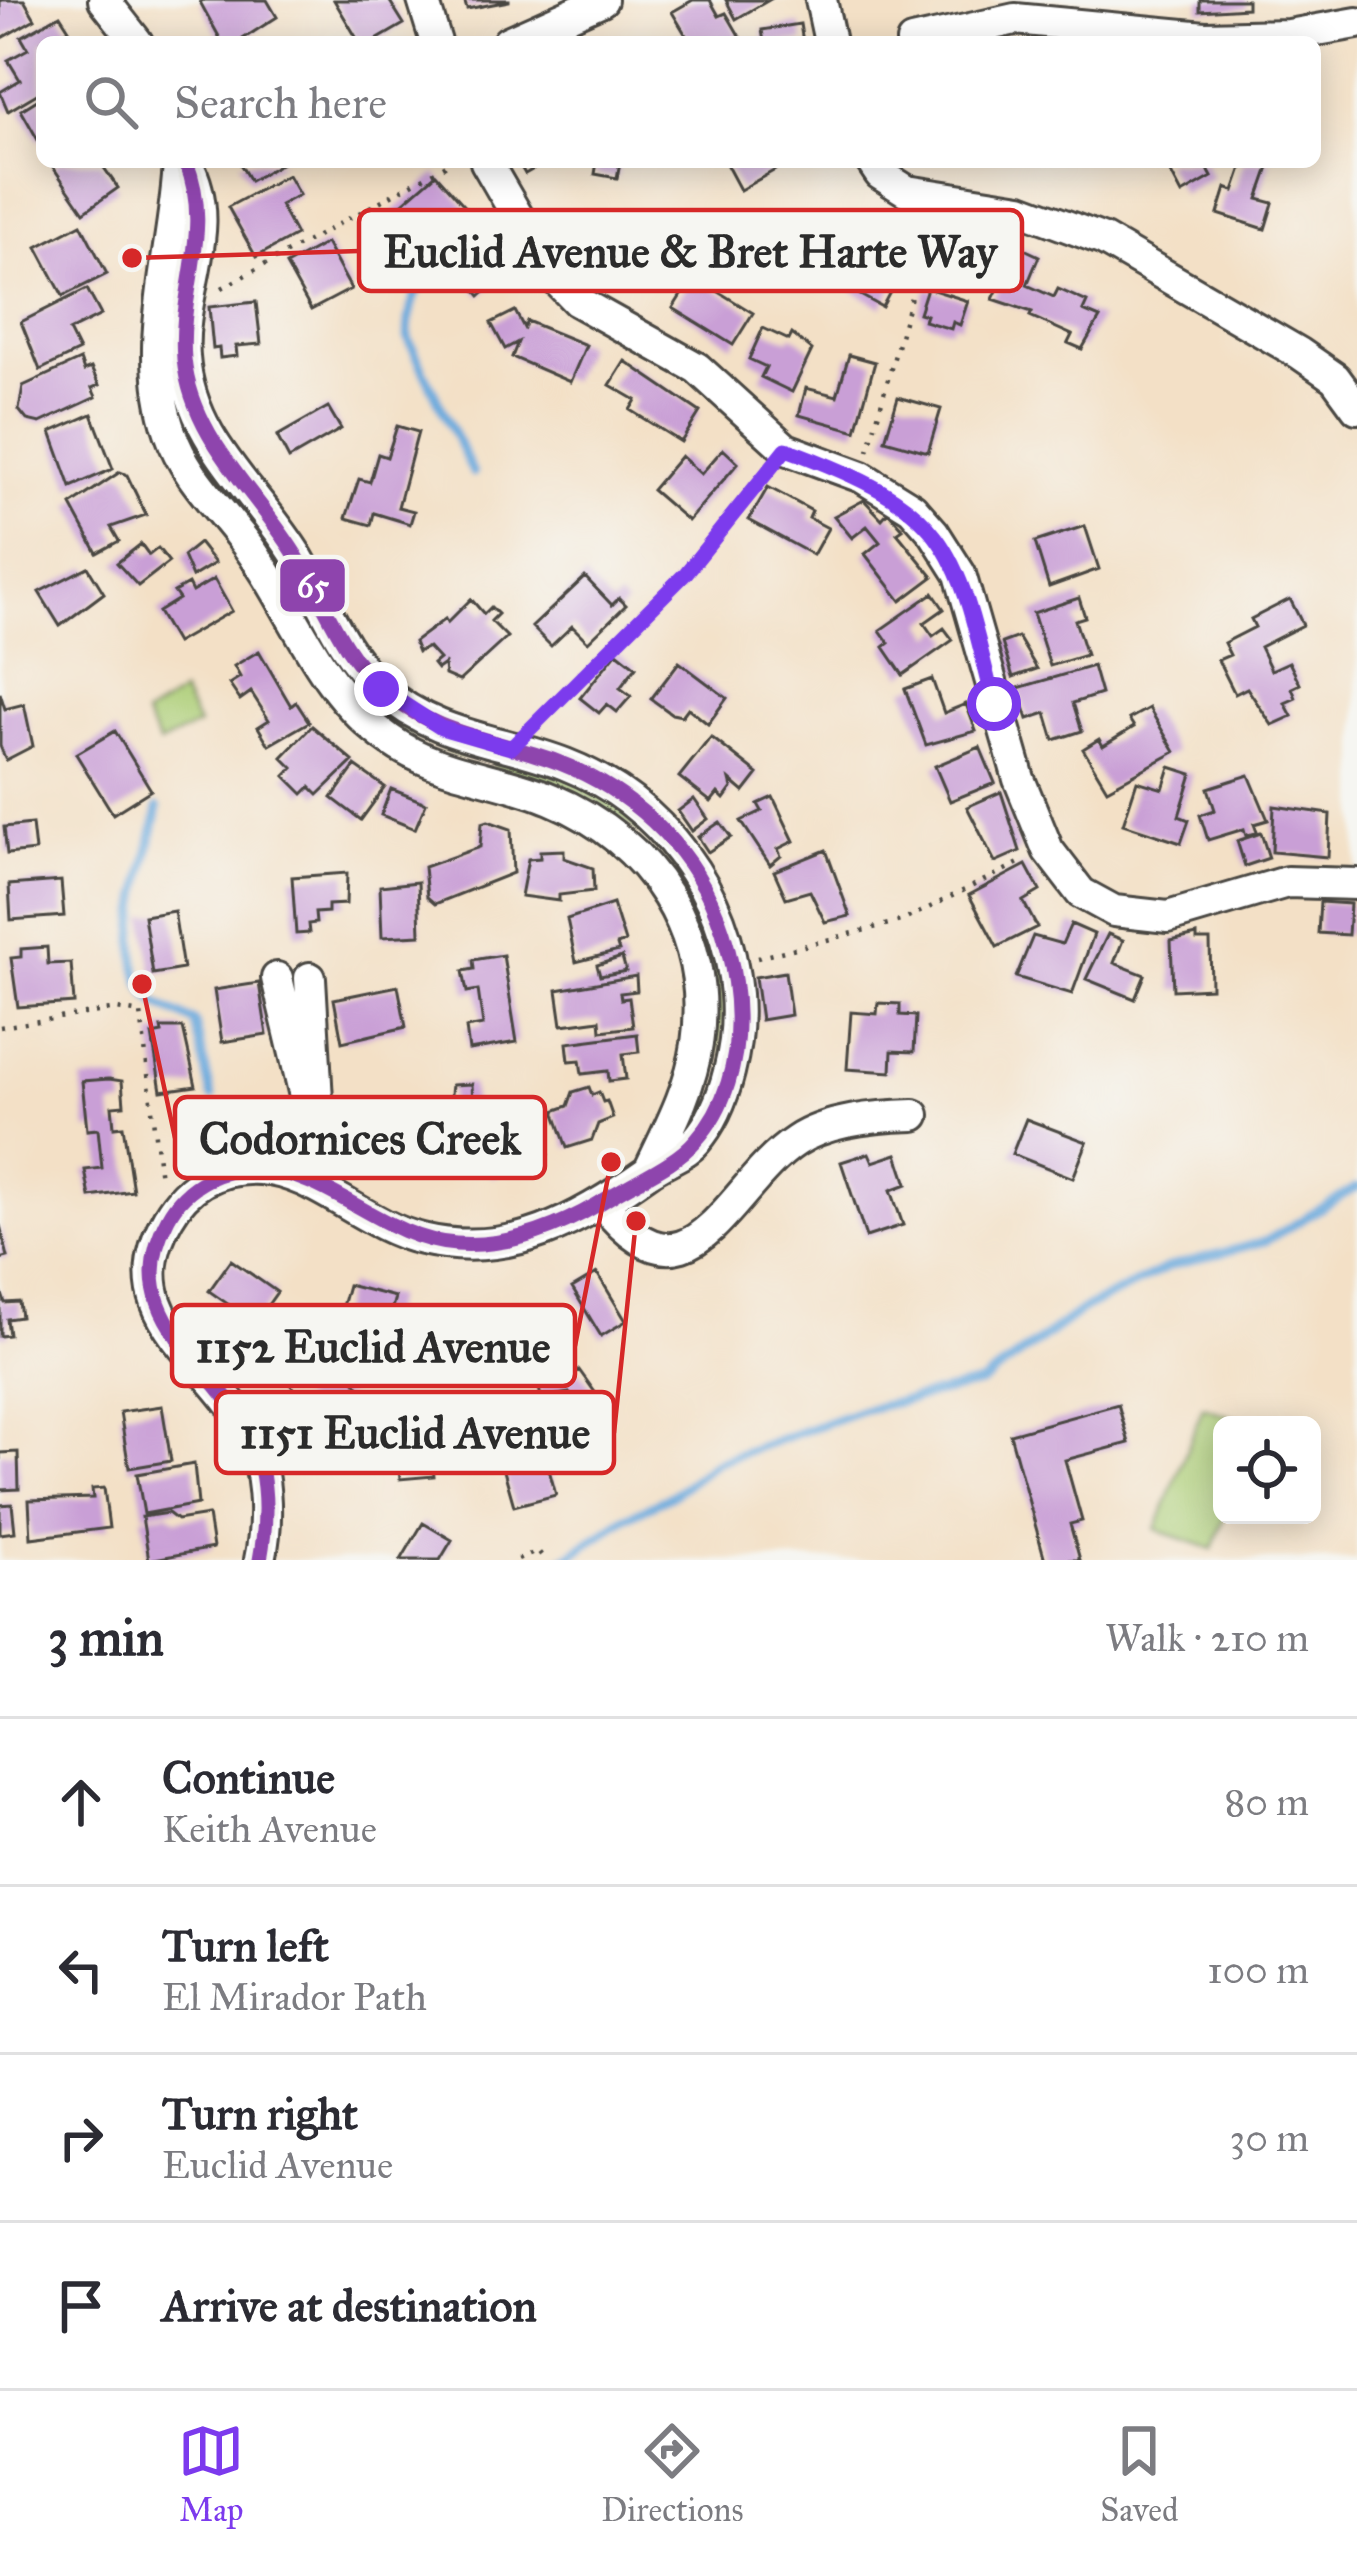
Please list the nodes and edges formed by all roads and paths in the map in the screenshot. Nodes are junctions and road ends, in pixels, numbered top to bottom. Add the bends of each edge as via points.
1 (104, 0) edge
2 (423, 0) edge
3 (602, 0) edge
4 (821, 0) edge
5 (1357, 23) edge
6 (132, 36) edge
7 (434, 36) edge
8 (521, 36) edge
9 (829, 36) edge
10 (940, 36) edge
11 (1194, 36) edge
12 (1247, 36) edge
13 (182, 168) edge
14 (187, 168) edge
15 (441, 168) edge
16 (489, 168) edge
17 (876, 168) edge
18 (930, 229) dead end
19 (186, 310) junction
20 (1357, 408) edge
21 (873, 432) dead end
22 (786, 449) junction
23 (511, 748) junction
24 (1048, 850) junction
25 (1357, 884) edge
26 (733, 963) junction
27 (278, 978) dead end
28 (310, 978) dead end
29 (0, 1027) edge
30 (914, 1115) dead end
31 (310, 1117) junction
32 (649, 1171) junction
33 (312, 1185) junction
34 (181, 1199) junction
35 (604, 1205) junction
36 (260, 1560) edge
37 (518, 1560) edge
38 (544, 1560) edge

1 - 6 street
2 - 7 street
3 - 8 street
4 - 9 street
5 - 12 street
10 - 11 street via 1015,19
13 - 32 street via 157,343 164,409 187,470 241,536 325,676 357,713 424,762 586,815 622,838 673,901 697,967 697,1047
14 - 19 street via 200,187 203,217
15 - 19 path
16 - 22 street via 550,274 577,301 697,368
17 - 20 street via 907,190 1021,209 1104,240 1299,353 1335,378
18 - 21 path
19 - 23 street via 184,364 199,419 297,556 356,661 408,710
22 - 23 path via 686,573
22 - 24 street via 862,477 934,532 960,574 994,704
23 - 26 street via 566,764 644,812 712,900
24 - 25 street via 1081,893 1140,916 1168,916 1287,882
24 - 26 path via 904,920
26 - 32 street via 736,1023 717,1108 694,1144
27 - 31 street
28 - 31 street via 318,1098
29 - 34 path via 118,1009 141,1013 160,1180
30 - 35 street via 800,1138 700,1240 683,1247 628,1236
31 - 33 street
32 - 35 street
33 - 34 street via 240,1168 212,1174
33 - 35 street via 386,1229 470,1246 553,1230
34 - 36 street via 152,1259 155,1307 250,1434 265,1510
37 - 38 path via 538,1551

